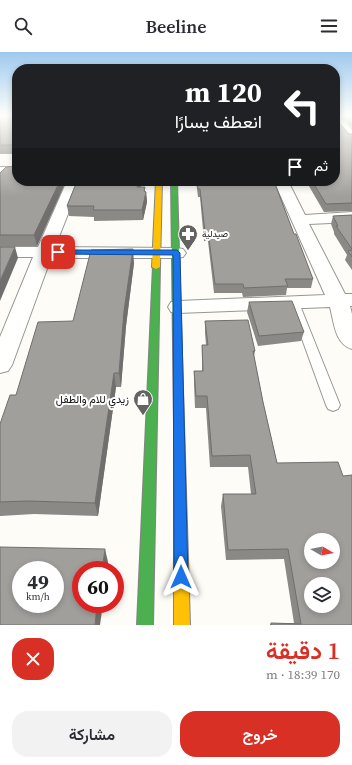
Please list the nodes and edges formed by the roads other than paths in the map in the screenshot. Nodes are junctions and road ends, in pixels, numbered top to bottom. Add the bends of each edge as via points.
1 (0, 171) edge
2 (12, 172) edge
3 (72, 186) edge
4 (159, 186) edge
5 (174, 186) edge
6 (283, 186) edge
7 (352, 217) edge
8 (299, 220) junction
9 (0, 252) edge
10 (44, 252) junction
11 (156, 253) junction
12 (177, 253) junction
13 (345, 300) edge
14 (294, 303) junction
15 (178, 307) junction
16 (352, 341) edge
17 (0, 365) edge
18 (334, 405) dead end
19 (145, 625) edge
20 (182, 625) edge

1 - 2 street
3 - 10 street
4 - 11 main road
5 - 12 main road
6 - 8 street
7 - 8 street
8 - 13 street
9 - 10 street
10 - 11 street
10 - 17 street
11 - 12 street
11 - 19 main road
12 - 15 main road
13 - 14 street
13 - 16 street via 348,336
14 - 15 street
14 - 18 lane
15 - 20 main road

